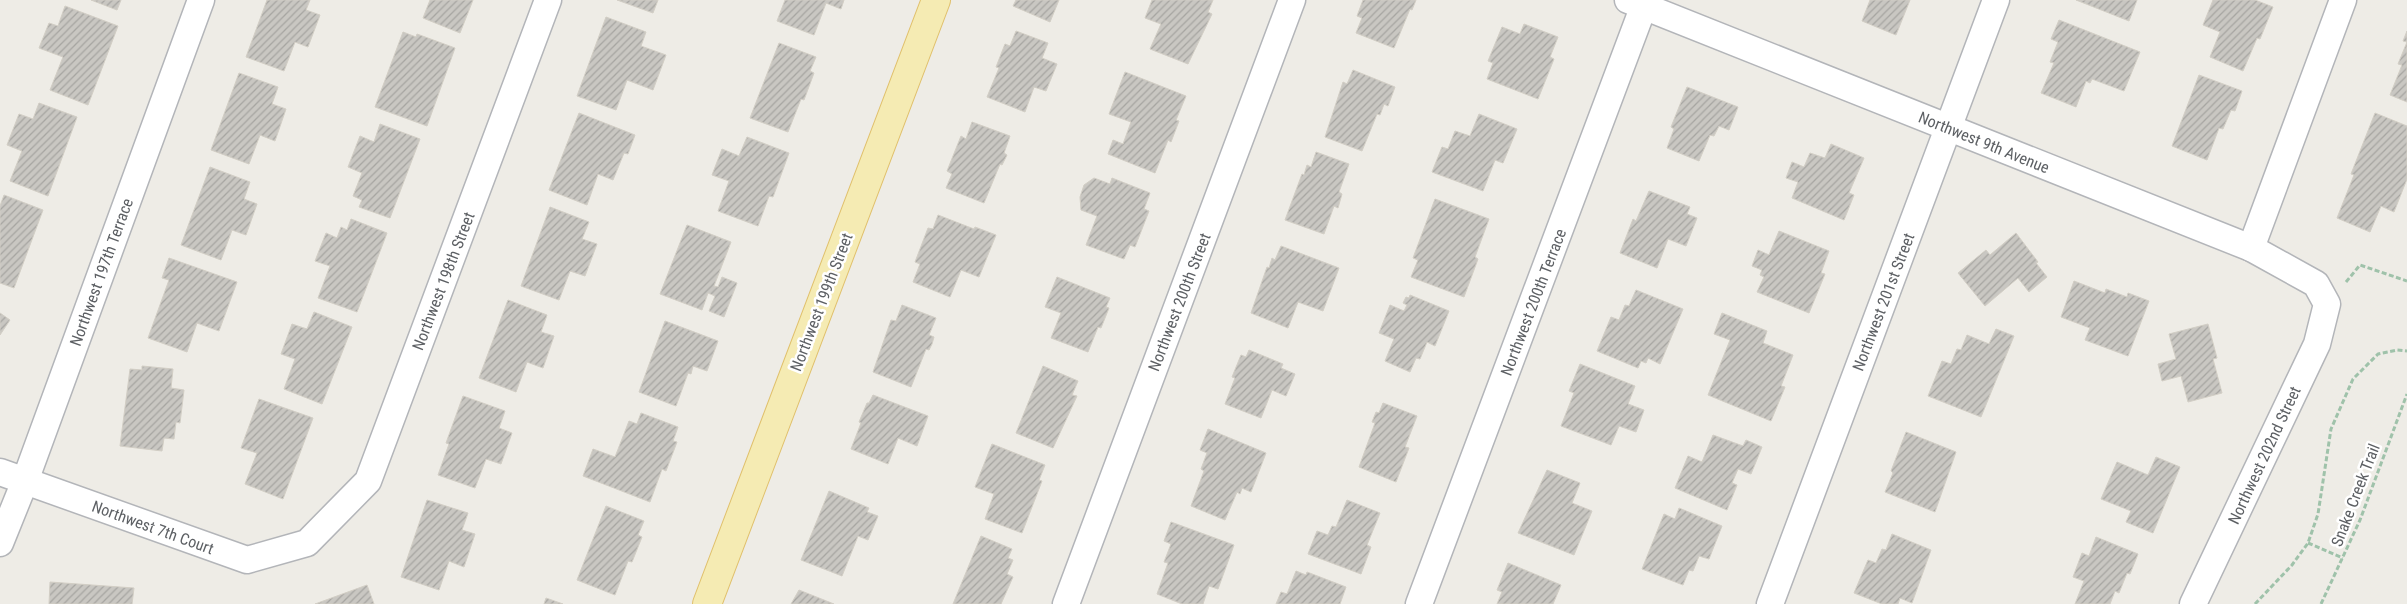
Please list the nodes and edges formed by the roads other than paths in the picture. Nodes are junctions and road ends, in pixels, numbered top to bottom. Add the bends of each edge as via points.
1 (201, 0) edge
2 (548, 0) edge
3 (936, 0) edge
4 (1292, 0) edge
5 (1996, 0) edge
6 (2343, 0) edge
7 (1639, 2) edge
8 (1949, 128) junction
9 (2251, 248) junction
10 (2327, 304) joint
11 (0, 472) edge
12 (25, 481) junction
13 (0, 543) edge
14 (307, 543) joint
15 (707, 604) edge
16 (1066, 604) edge
17 (1420, 604) edge
18 (1770, 604) edge
19 (2193, 604) edge

1 - 12 street, Northwest 197th Terrace
2 - 14 street, Northwest 198th Street via 368,481
3 - 15 main road, Northwest 199th Street
4 - 16 street, Northwest 200th Street
5 - 8 street, Northwest 201st Street
6 - 9 street
7 - 8 street, Northwest 9th Avenue
7 - 17 street, Northwest 200th Terrace
8 - 9 street, Northwest 9th Avenue
8 - 18 street, Northwest 201st Street
9 - 10 street, Northwest 9th Avenue via 2316,284
10 - 19 street, Northwest 202nd Street via 2317,344
11 - 12 street, Northwest 7th Court
12 - 13 street, Northwest 197th Terrace
12 - 14 street, Northwest 7th Court via 247,560

